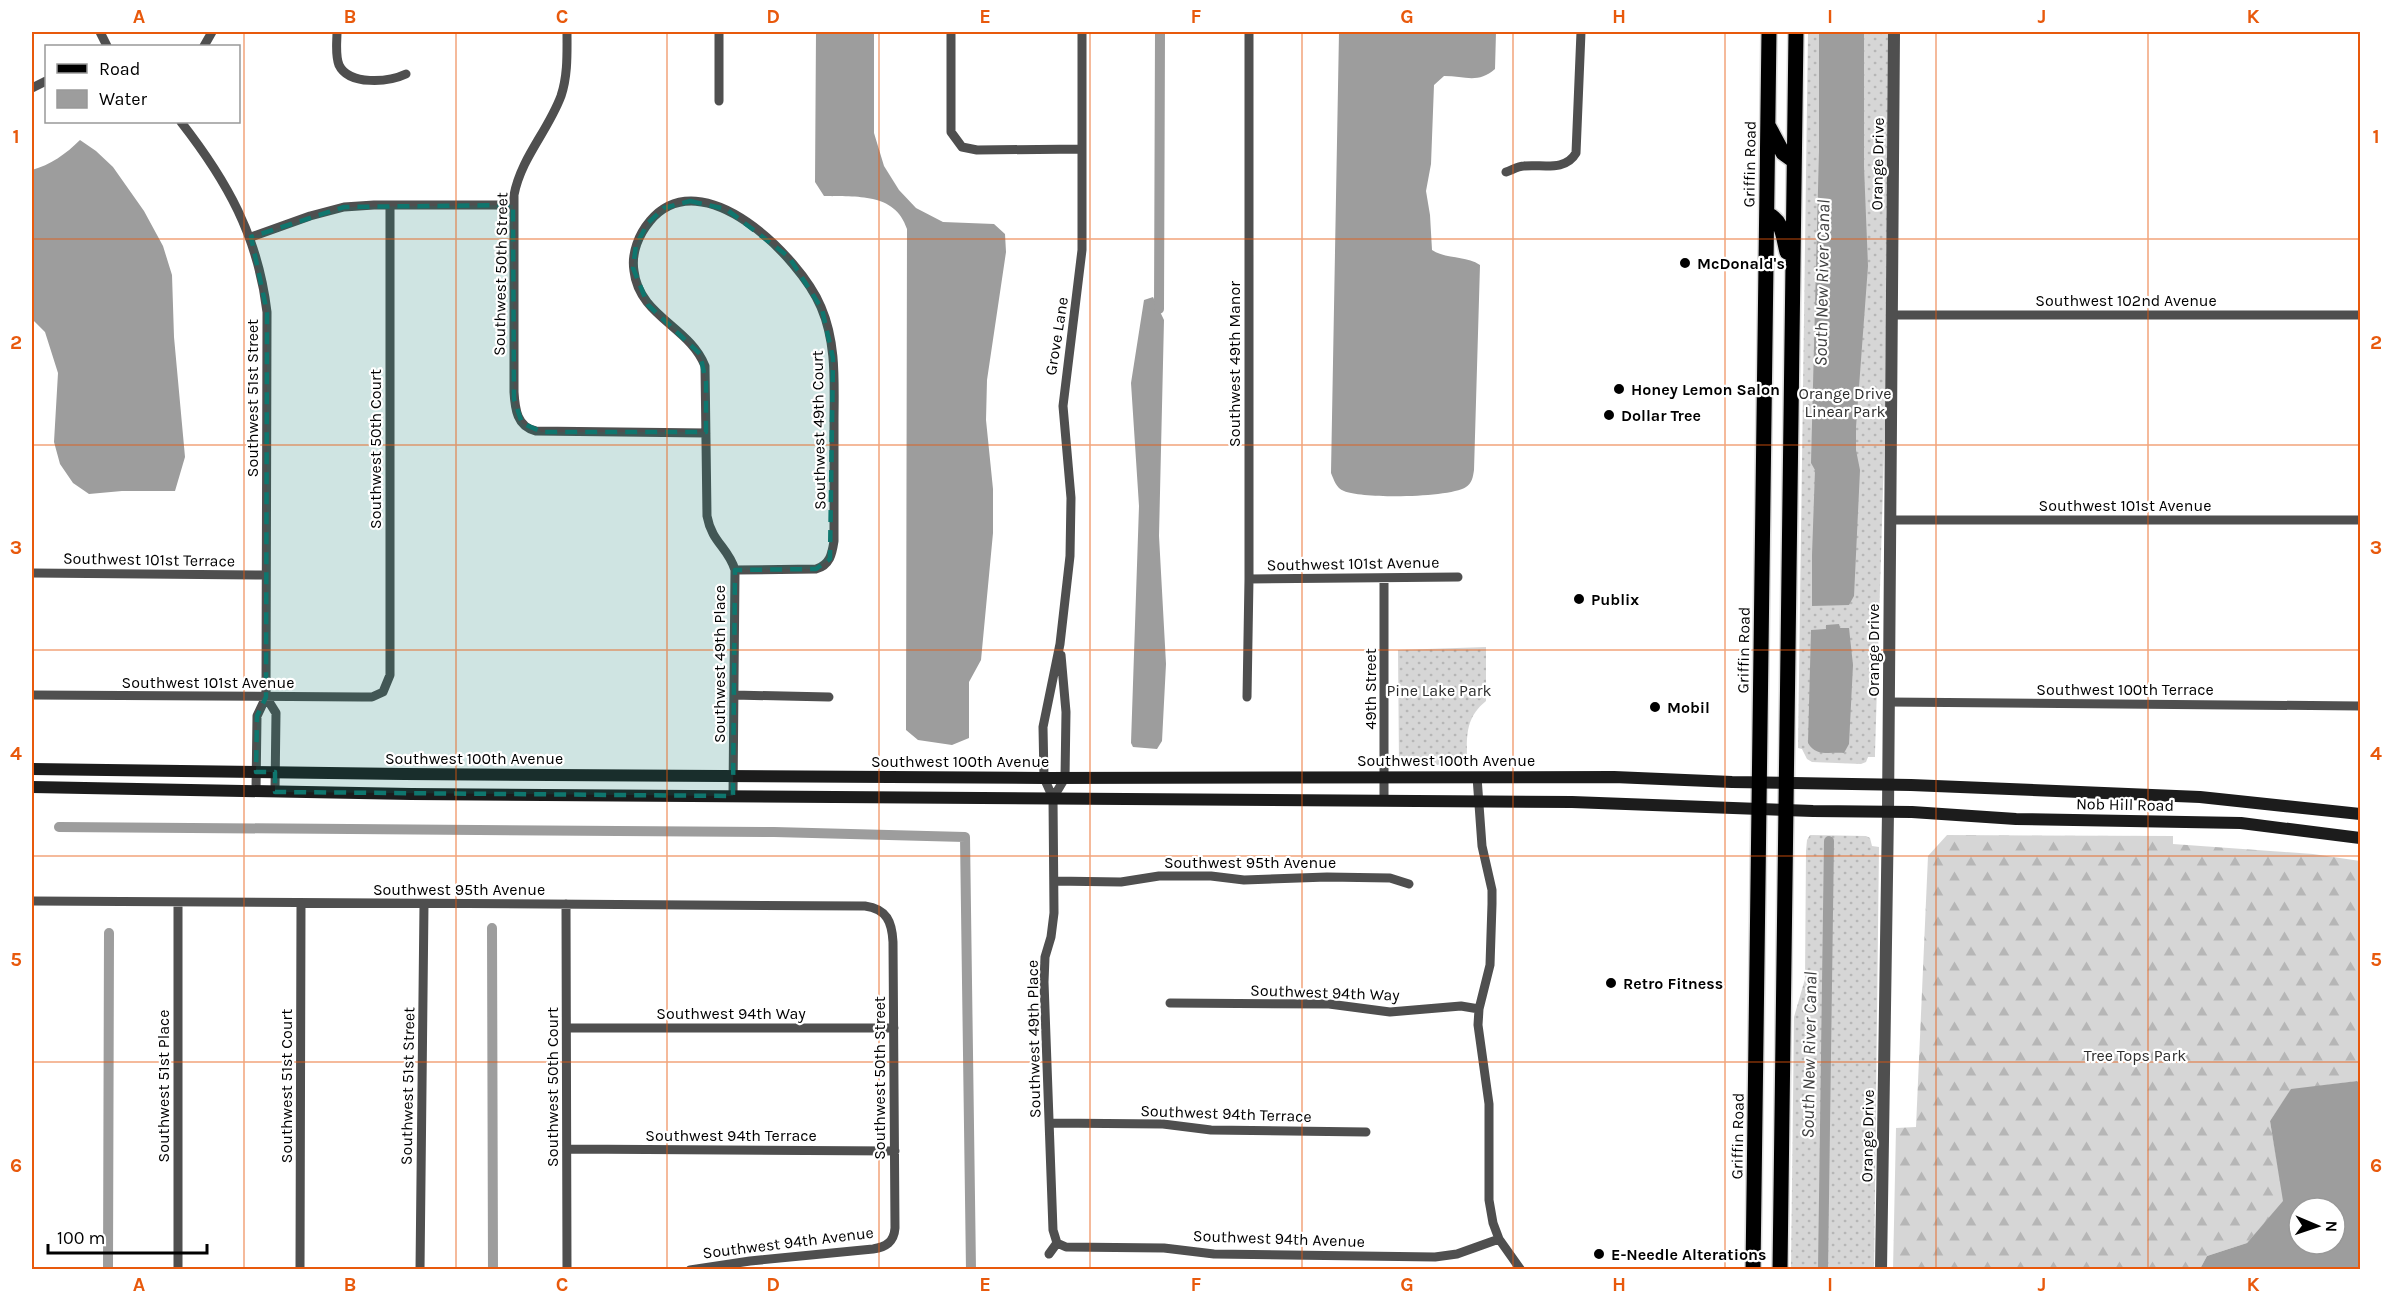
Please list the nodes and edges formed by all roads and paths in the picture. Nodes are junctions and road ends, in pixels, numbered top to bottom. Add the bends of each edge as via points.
1 (337, 32) edge
2 (567, 32) edge
3 (718, 32) edge
4 (951, 32) edge
5 (1082, 32) edge
6 (1249, 32) edge
7 (1581, 32) edge
8 (1769, 32) edge
9 (1796, 32) edge
10 (1894, 32) edge
11 (406, 74) dead end
12 (719, 101) dead end
13 (182, 123) edge
14 (1768, 125) junction
15 (1082, 149) junction
16 (1794, 161) junction
17 (1506, 172) dead end
18 (390, 205) junction
19 (513, 205) junction
20 (656, 214) joint
21 (1767, 214) junction
22 (251, 237) junction
23 (1792, 269) junction
24 (1892, 315) junction
25 (2361, 315) edge
26 (706, 433) junction
27 (1890, 520) junction
28 (2361, 520) edge
29 (735, 570) junction
30 (32, 573) edge
31 (266, 575) junction
32 (1458, 577) dead end
33 (1249, 579) junction
34 (1384, 579) junction
35 (1060, 644) junction
36 (383, 692) joint
37 (32, 695) edge
38 (734, 695) junction
39 (266, 697) junction
40 (830, 697) dead end
41 (1246, 697) dead end
42 (1889, 702) junction
43 (2361, 706) edge
44 (32, 769) edge
45 (256, 772) junction
46 (275, 772) junction
47 (733, 776) junction
48 (1384, 777) junction
49 (1477, 777) junction
50 (1044, 778) junction
51 (1065, 778) junction
52 (1759, 782) junction
53 (1787, 783) junction
54 (1889, 784) junction
55 (32, 787) edge
56 (256, 791) junction
57 (275, 792) junction
58 (733, 796) junction
59 (1053, 798) junction
60 (1384, 800) junction
61 (1479, 801) junction
62 (1758, 808) junction
63 (1786, 809) junction
64 (1888, 812) junction
65 (2361, 814) edge
66 (2361, 838) edge
67 (1054, 881) junction
68 (1409, 884) dead end
69 (32, 901) edge
70 (178, 903) junction
71 (301, 903) junction
72 (424, 904) junction
73 (566, 904) junction
74 (885, 913) joint
75 (1170, 1003) dead end
76 (1479, 1009) junction
77 (567, 1028) junction
78 (894, 1028) junction
79 (1050, 1123) junction
80 (1366, 1132) dead end
81 (568, 1149) junction
82 (895, 1151) junction
83 (1499, 1239) junction
84 (890, 1243) joint
85 (1057, 1243) junction
86 (1049, 1254) dead end
87 (1753, 1262) edge
88 (178, 1269) edge
89 (300, 1269) edge
90 (420, 1269) edge
91 (567, 1269) edge
92 (690, 1269) edge
93 (1521, 1269) edge
94 (1764, 1269) edge
95 (1780, 1269) edge
96 (1881, 1269) edge

1 - 11 street via 337,58 348,75 369,80
2 - 19 street, Southwest 50th Street via 562,94 519,175
3 - 12 street
4 - 15 street via 951,128 959,144 977,150
5 - 15 street, Grove Lane
6 - 33 street, Southwest 49th Manor
7 - 17 street via 1578,147 1573,159 1569,163 1521,166
8 - 14 main road, Griffin Road
9 - 16 main road
10 - 24 street, Orange Drive
13 - 22 street, Southwest 51st Street via 213,165
14 - 16 main road via 1783,153
14 - 21 main road, Griffin Road
15 - 35 street, Grove Lane via 1082,250 1063,406 1071,526
16 - 23 main road
18 - 19 street
18 - 22 street via 326,211
18 - 36 street, Southwest 50th Court via 390,675
19 - 26 street, Southwest 50th Street via 514,392 519,419 536,431
20 - 26 street, Southwest 49th Place via 636,245 635,281 648,305 700,354 706,382
20 - 29 street, Southwest 49th Court via 690,201 717,204 737,215 789,257 815,294 828,324 834,370 834,541 830,559 822,567 808,570
21 - 23 main road via 1780,223
21 - 52 main road, Griffin Road
22 - 31 street, Southwest 51st Street via 267,312
23 - 53 main road
24 - 25 street, Southwest 102nd Avenue
24 - 27 street, Orange Drive
26 - 29 street, Southwest 49th Place via 709,529
27 - 28 street, Southwest 101st Avenue
27 - 42 street, Orange Drive
29 - 38 street, Southwest 49th Place
30 - 31 street, Southwest 101st Terrace
31 - 39 street, Southwest 51st Street
32 - 34 street, Southwest 101st Avenue
33 - 34 street, Southwest 101st Avenue
33 - 41 street, Southwest 49th Manor
34 - 48 street, 49th Street
35 - 50 street, Grove Lane via 1043,727
35 - 51 street, Grove Lane via 1066,712
36 - 39 street, Southwest 101st Avenue via 372,697
37 - 39 street, Southwest 101st Avenue
38 - 40 street
38 - 47 street, Southwest 49th Place
39 - 45 street, Southwest 51st Street via 256,716
39 - 46 street, Southwest 51st Street via 276,713
42 - 43 street, Southwest 100th Terrace
42 - 54 street, Orange Drive
44 - 45 main road, Southwest 100th Avenue
45 - 46 main road, Southwest 100th Avenue
45 - 56 street, Southwest 51st Street
46 - 47 main road, Southwest 100th Avenue
46 - 57 street, Southwest 51st Street
47 - 50 main road, Southwest 100th Avenue
47 - 58 street, Southwest 49th Place
48 - 49 main road, Southwest 100th Avenue
48 - 51 main road, Southwest 100th Avenue
48 - 60 street, 49th Street
49 - 52 main road, Southwest 100th Avenue
49 - 61 street
50 - 51 main road, Southwest 100th Avenue
50 - 59 street, Grove Lane
51 - 59 street
52 - 53 main road, Southwest 100th Avenue
52 - 62 main road, Griffin Road
53 - 54 main road, Southwest 100th Avenue
53 - 63 main road
54 - 64 street, Orange Drive
54 - 65 main road, Nob Hill Road via 2200,797
55 - 56 main road
56 - 57 main road
57 - 58 main road
58 - 59 main road
59 - 60 main road
59 - 67 street, Southwest 49th Place
60 - 61 main road
61 - 62 main road
61 - 76 street via 1492,903 1490,965
62 - 63 main road
62 - 87 main road, Griffin Road
63 - 64 main road
63 - 95 main road
64 - 66 main road, Nob Hill Road via 2016,819 2241,823
64 - 96 street, Orange Drive
67 - 68 street, Southwest 95th Avenue via 1121,882 1159,876 1211,876 1390,878
67 - 79 street, Southwest 49th Place via 1053,925 1044,967
69 - 70 street, Southwest 95th Avenue
70 - 71 street, Southwest 95th Avenue
70 - 88 street, Southwest 51st Place
71 - 72 street, Southwest 95th Avenue
71 - 89 street, Southwest 51st Court
72 - 73 street, Southwest 95th Avenue
72 - 90 street, Southwest 51st Street
73 - 74 street, Southwest 95th Avenue via 866,906
73 - 77 street, Southwest 50th Court
74 - 78 street, Southwest 50th Street via 893,932
75 - 76 street, Southwest 94th Way via 1329,1004 1390,1012 1461,1006
76 - 83 street via 1478,1032 1489,1104 1489,1200
77 - 78 street, Southwest 94th Way
77 - 81 street, Southwest 50th Court
78 - 82 street, Southwest 50th Street
79 - 80 street, Southwest 94th Terrace
79 - 85 street, Southwest 49th Place via 1053,1230
81 - 82 street, Southwest 94th Terrace
81 - 91 street, Southwest 50th Court
82 - 84 street, Southwest 50th Street via 896,1228
83 - 85 street, Southwest 94th Avenue via 1457,1254 1435,1257 1214,1254 1164,1248 1066,1247
83 - 93 street
84 - 92 street, Southwest 94th Avenue via 873,1249
85 - 86 street
87 - 94 main road

